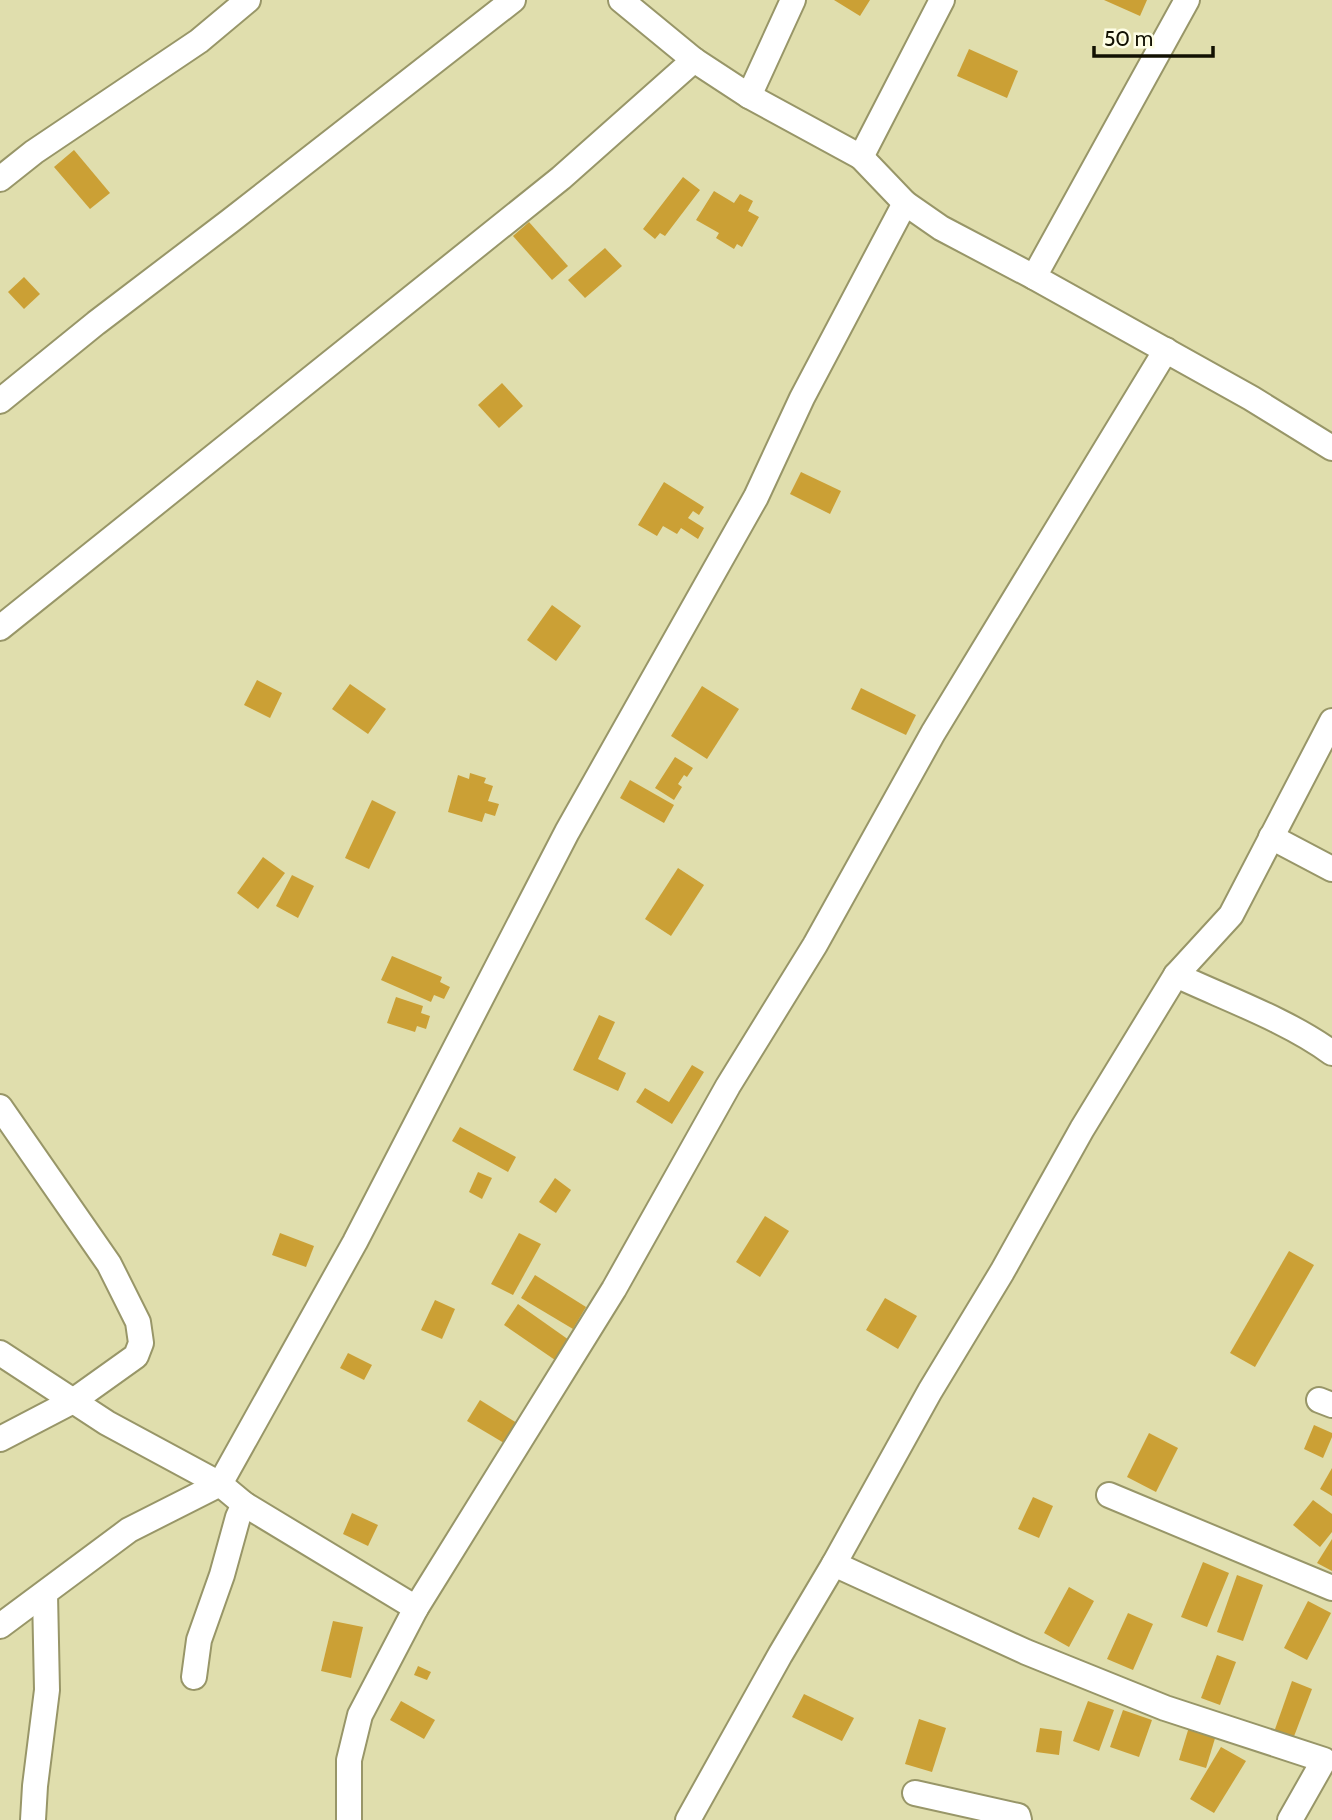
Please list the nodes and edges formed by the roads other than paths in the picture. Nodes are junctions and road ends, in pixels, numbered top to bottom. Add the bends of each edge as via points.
1 (248, 0) edge
2 (513, 0) edge
3 (621, 0) edge
4 (793, 0) edge
5 (942, 0) edge
6 (1187, 0) edge
7 (694, 60) junction
8 (749, 96) junction
9 (861, 157) junction
10 (0, 178) edge
11 (905, 203) junction
12 (1034, 277) junction
13 (1166, 350) junction
14 (0, 401) edge
15 (1332, 448) edge
16 (0, 628) edge
17 (1332, 721) edge
18 (1271, 837) junction
19 (1332, 869) edge
20 (1176, 975) junction
21 (1332, 1053) edge
22 (0, 1107) edge
23 (0, 1353) edge
24 (74, 1401) junction
25 (0, 1439) edge
26 (220, 1484) junction
27 (1109, 1496) dead end
28 (244, 1504) junction
29 (834, 1564) junction
30 (1332, 1588) edge
31 (44, 1594) junction
32 (416, 1608) junction
33 (0, 1626) edge
34 (194, 1677) dead end
35 (1328, 1756) edge
36 (915, 1793) dead end
37 (33, 1820) edge
38 (349, 1820) edge
39 (688, 1820) edge
40 (1019, 1820) edge
41 (1290, 1820) edge

1 - 10 street via 199,41
2 - 14 street
3 - 7 street
4 - 8 street
5 - 9 street
6 - 12 street
7 - 8 street
7 - 16 street via 561,178
8 - 9 street
9 - 11 street
11 - 12 street via 941,228
11 - 26 street via 802,398 756,497 567,832 355,1242
12 - 13 street
13 - 15 street
13 - 32 street via 933,733 614,1289
17 - 18 street
18 - 19 street
18 - 20 street via 1231,915
20 - 21 street via 1274,1020
20 - 29 street via 1082,1129
22 - 24 street via 109,1264 138,1322 141,1343 136,1356
23 - 24 street
24 - 25 street
24 - 26 street
26 - 28 street
26 - 31 street via 129,1530
27 - 30 street
28 - 32 street
28 - 34 street via 199,1640
29 - 35 street via 1026,1652 1165,1707
29 - 39 street
31 - 33 street
31 - 37 street via 47,1690
32 - 38 street via 360,1715 349,1760
35 - 41 street
36 - 40 street via 1018,1816

